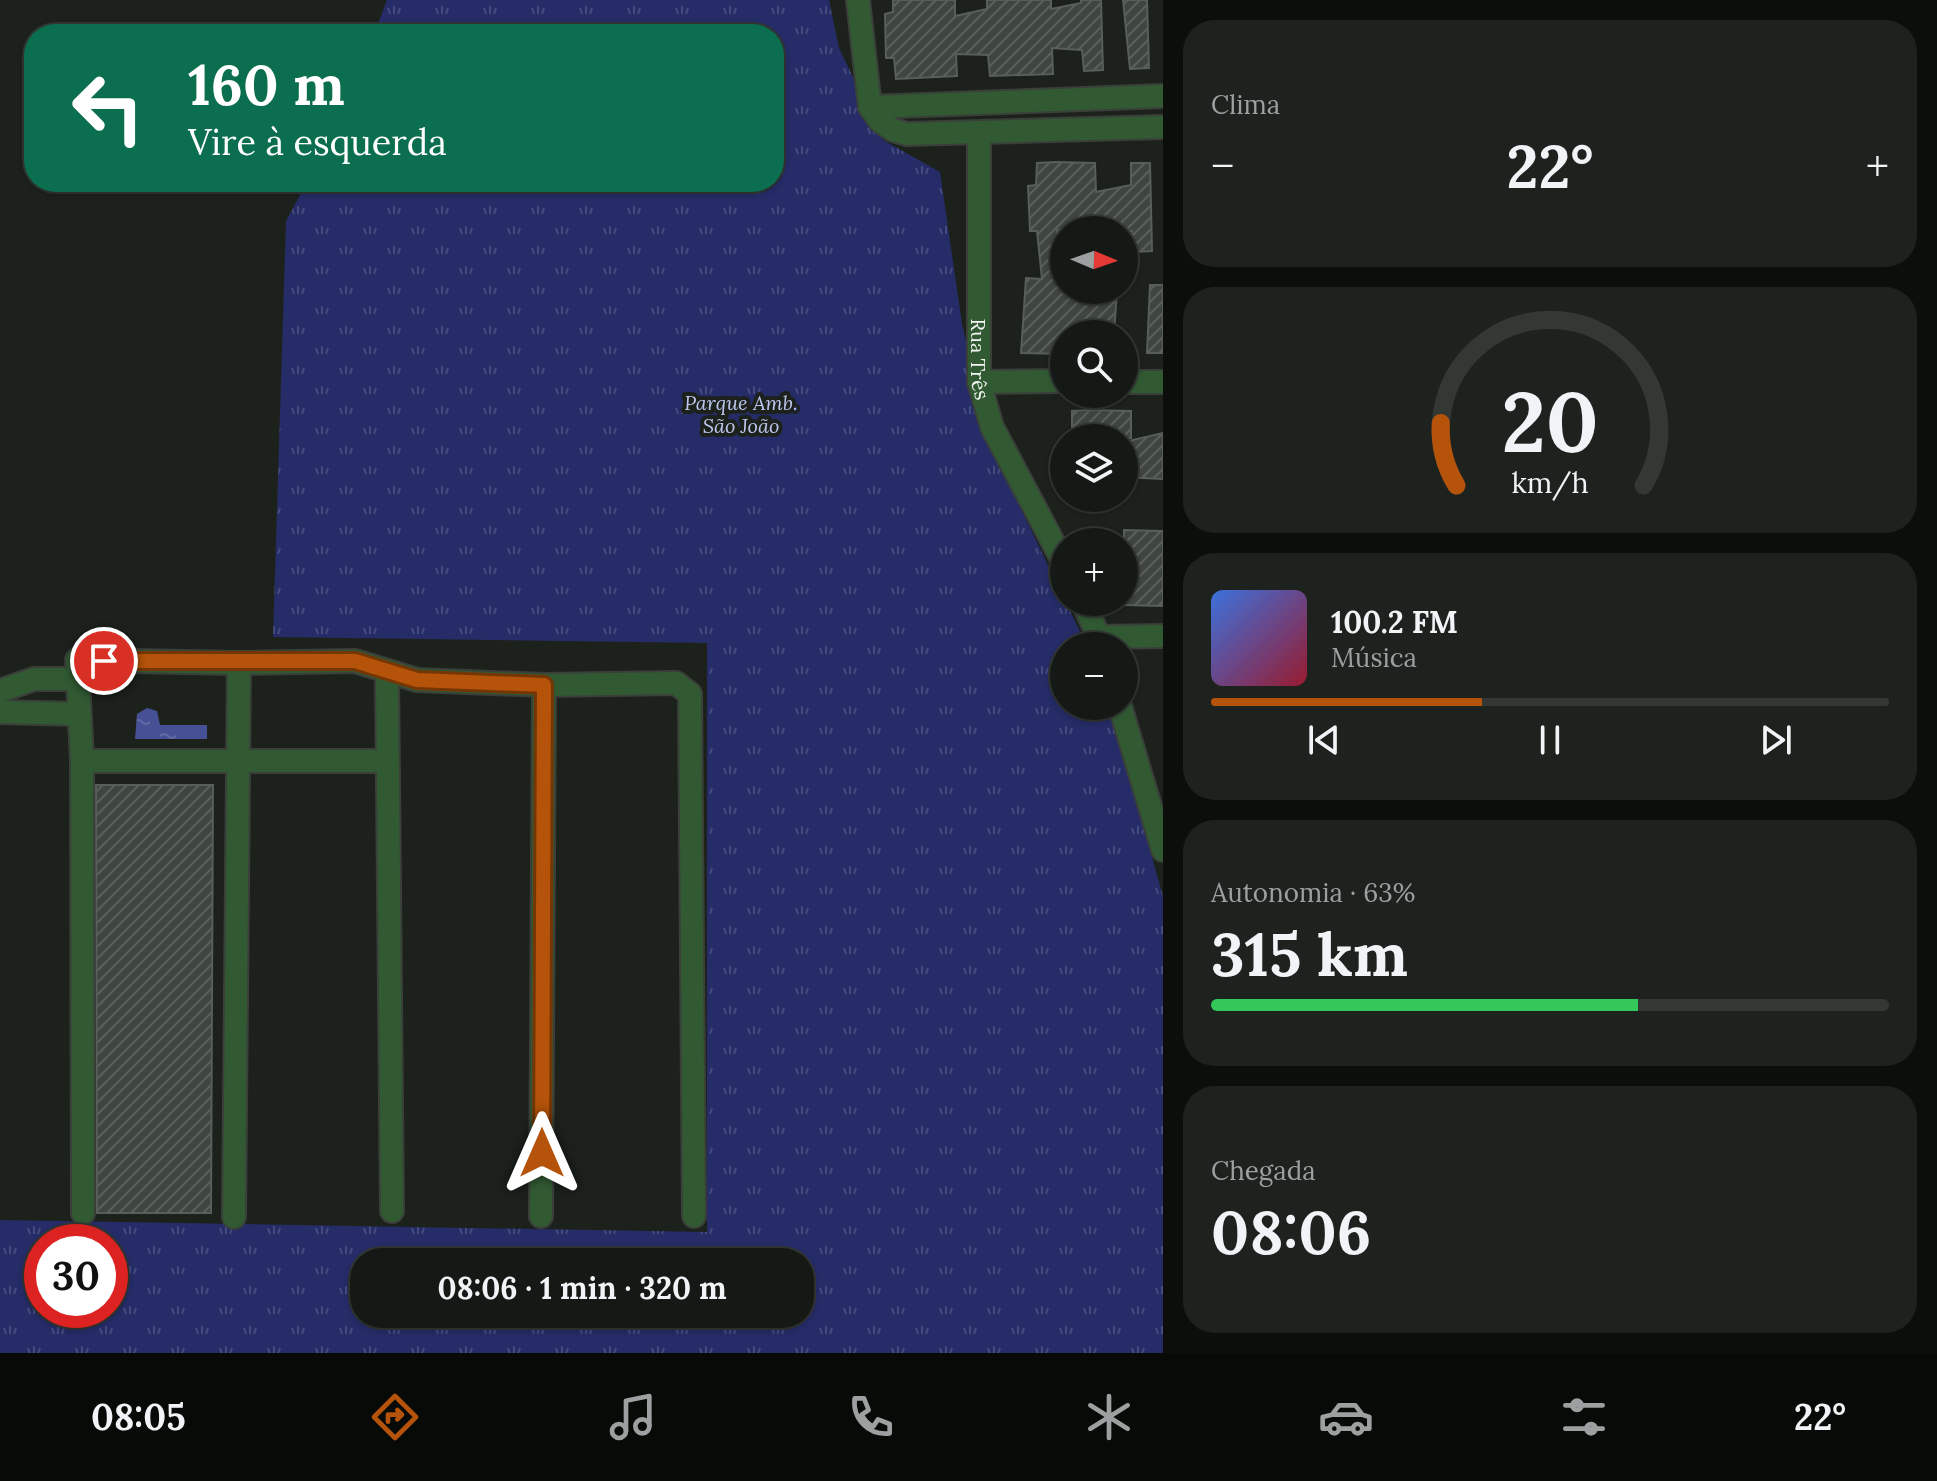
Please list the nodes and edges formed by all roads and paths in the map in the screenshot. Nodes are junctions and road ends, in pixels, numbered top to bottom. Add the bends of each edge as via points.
1 (858, 0) edge
2 (1163, 96) edge
3 (870, 107) junction
4 (1163, 127) edge
5 (979, 133) junction
6 (1050, 381) edge
7 (979, 382) junction
8 (1138, 382) edge
9 (1163, 382) edge
10 (1050, 537) edge
11 (1163, 636) edge
12 (1138, 638) edge
13 (239, 663) junction
14 (387, 673) junction
15 (78, 679) junction
16 (544, 685) junction
17 (0, 691) edge
18 (0, 712) edge
19 (79, 714) junction
20 (1124, 720) edge
21 (238, 760) junction
22 (82, 761) junction
23 (387, 761) junction
24 (1163, 850) edge
25 (392, 1211) dead end
26 (83, 1213) dead end
27 (541, 1216) dead end
28 (694, 1216) dead end
29 (234, 1217) dead end

1 - 3 street
2 - 3 street
3 - 5 street via 880,121 907,134
4 - 5 street
5 - 7 street, Rua Três
6 - 7 street
7 - 10 street, Rua Três via 992,427
8 - 9 street
11 - 12 street
13 - 14 street via 355,661
13 - 15 street via 77,660
13 - 21 street
14 - 16 street via 417,680
14 - 23 street
15 - 17 street via 34,679
15 - 19 street
16 - 27 street
16 - 28 street via 676,683 692,702
18 - 19 street
19 - 22 street
20 - 24 street
21 - 22 street
21 - 23 street
21 - 29 street
22 - 26 street
23 - 25 street

